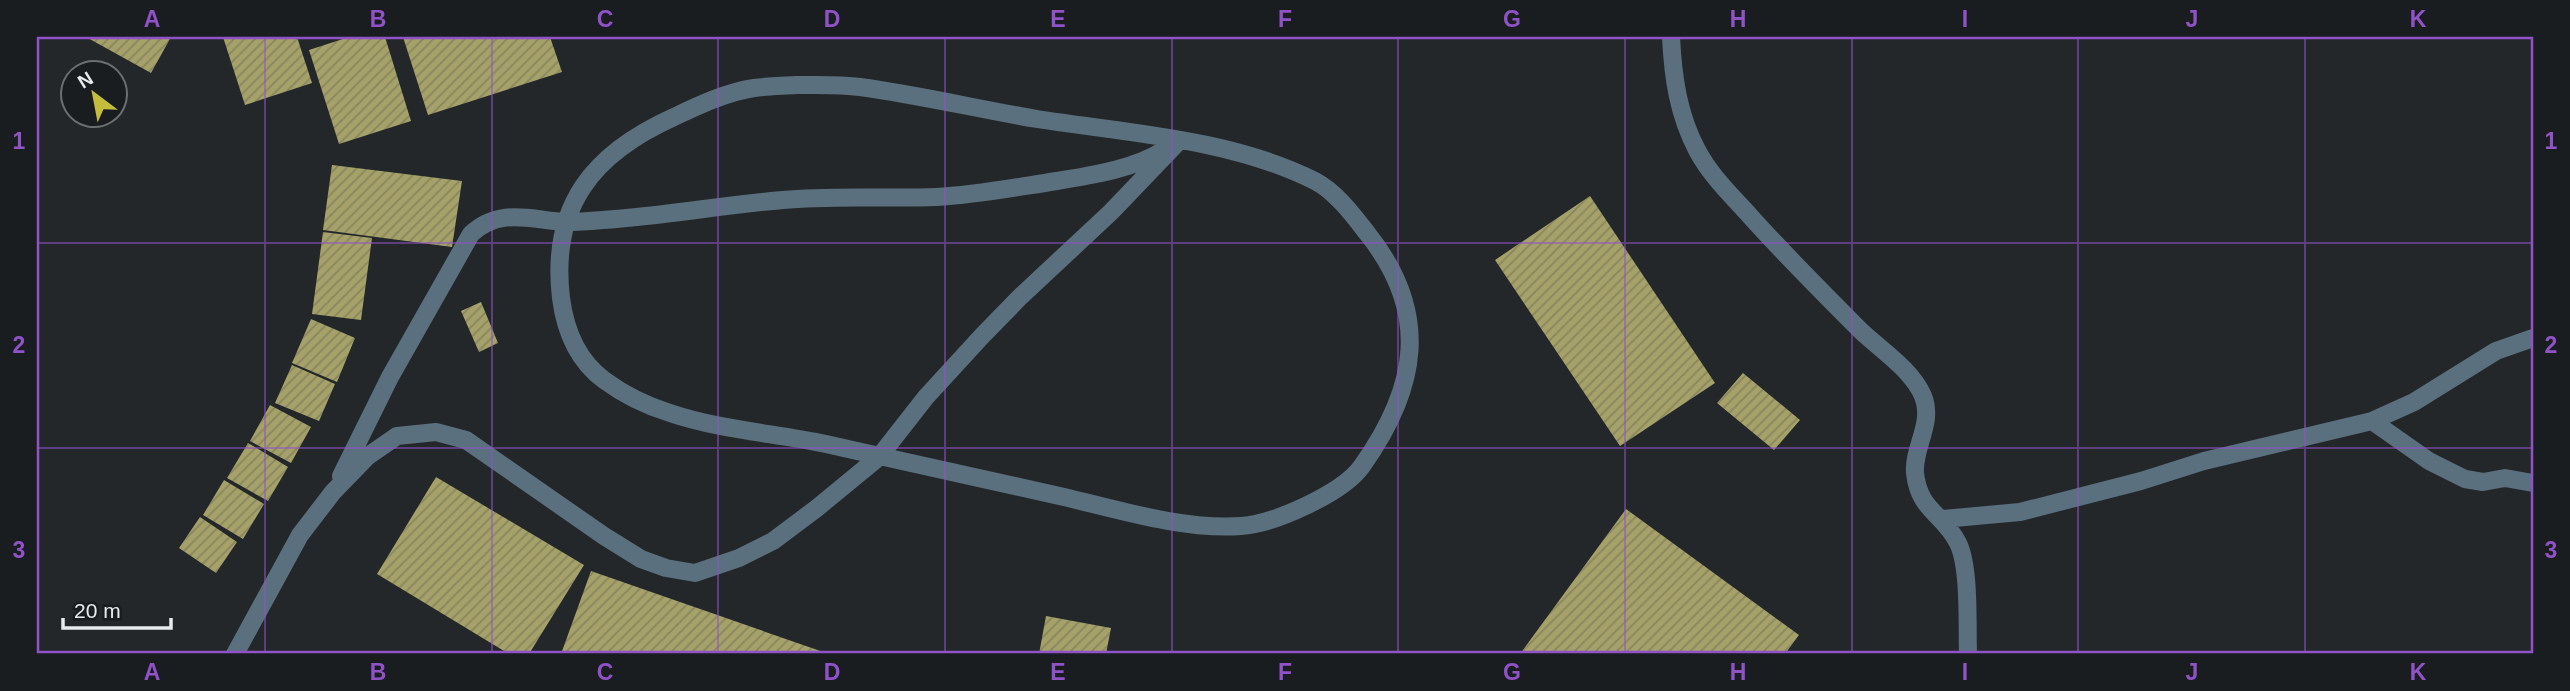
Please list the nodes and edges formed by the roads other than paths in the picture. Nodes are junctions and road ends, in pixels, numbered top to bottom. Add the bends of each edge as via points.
1 (1671, 37) edge
2 (1179, 141) junction
3 (567, 222) junction
4 (2533, 338) edge
5 (2372, 421) junction
6 (879, 457) junction
7 (2533, 483) edge
8 (333, 492) junction
9 (1943, 519) junction
10 (235, 654) edge
11 (1968, 654) edge

1 - 9 street via 1673,79 1684,119 1713,176 1838,309 1909,375 1923,396 1927,424 1915,470 1918,491 1925,506
2 - 3 street via 1155,156 1116,169 989,192 784,199
2 - 3 street via 854,86 749,88 710,101 628,141 598,165
2 - 6 street via 982,336
2 - 6 street via 1270,163 1321,184 1379,248 1401,291 1412,333 1408,370 1392,413 1358,473 1326,497 1292,511 1246,526 1205,526
3 - 6 street via 560,246 564,324 580,355 601,378 666,412 713,426
3 - 8 street via 496,218 471,234 390,377
4 - 5 street via 2496,351 2414,402
5 - 7 street via 2429,461 2465,479
5 - 9 street via 2020,512
6 - 8 street via 772,541 695,573 641,559 466,440 436,432 397,436 368,456
8 - 10 street via 300,535
9 - 11 street via 1960,547

